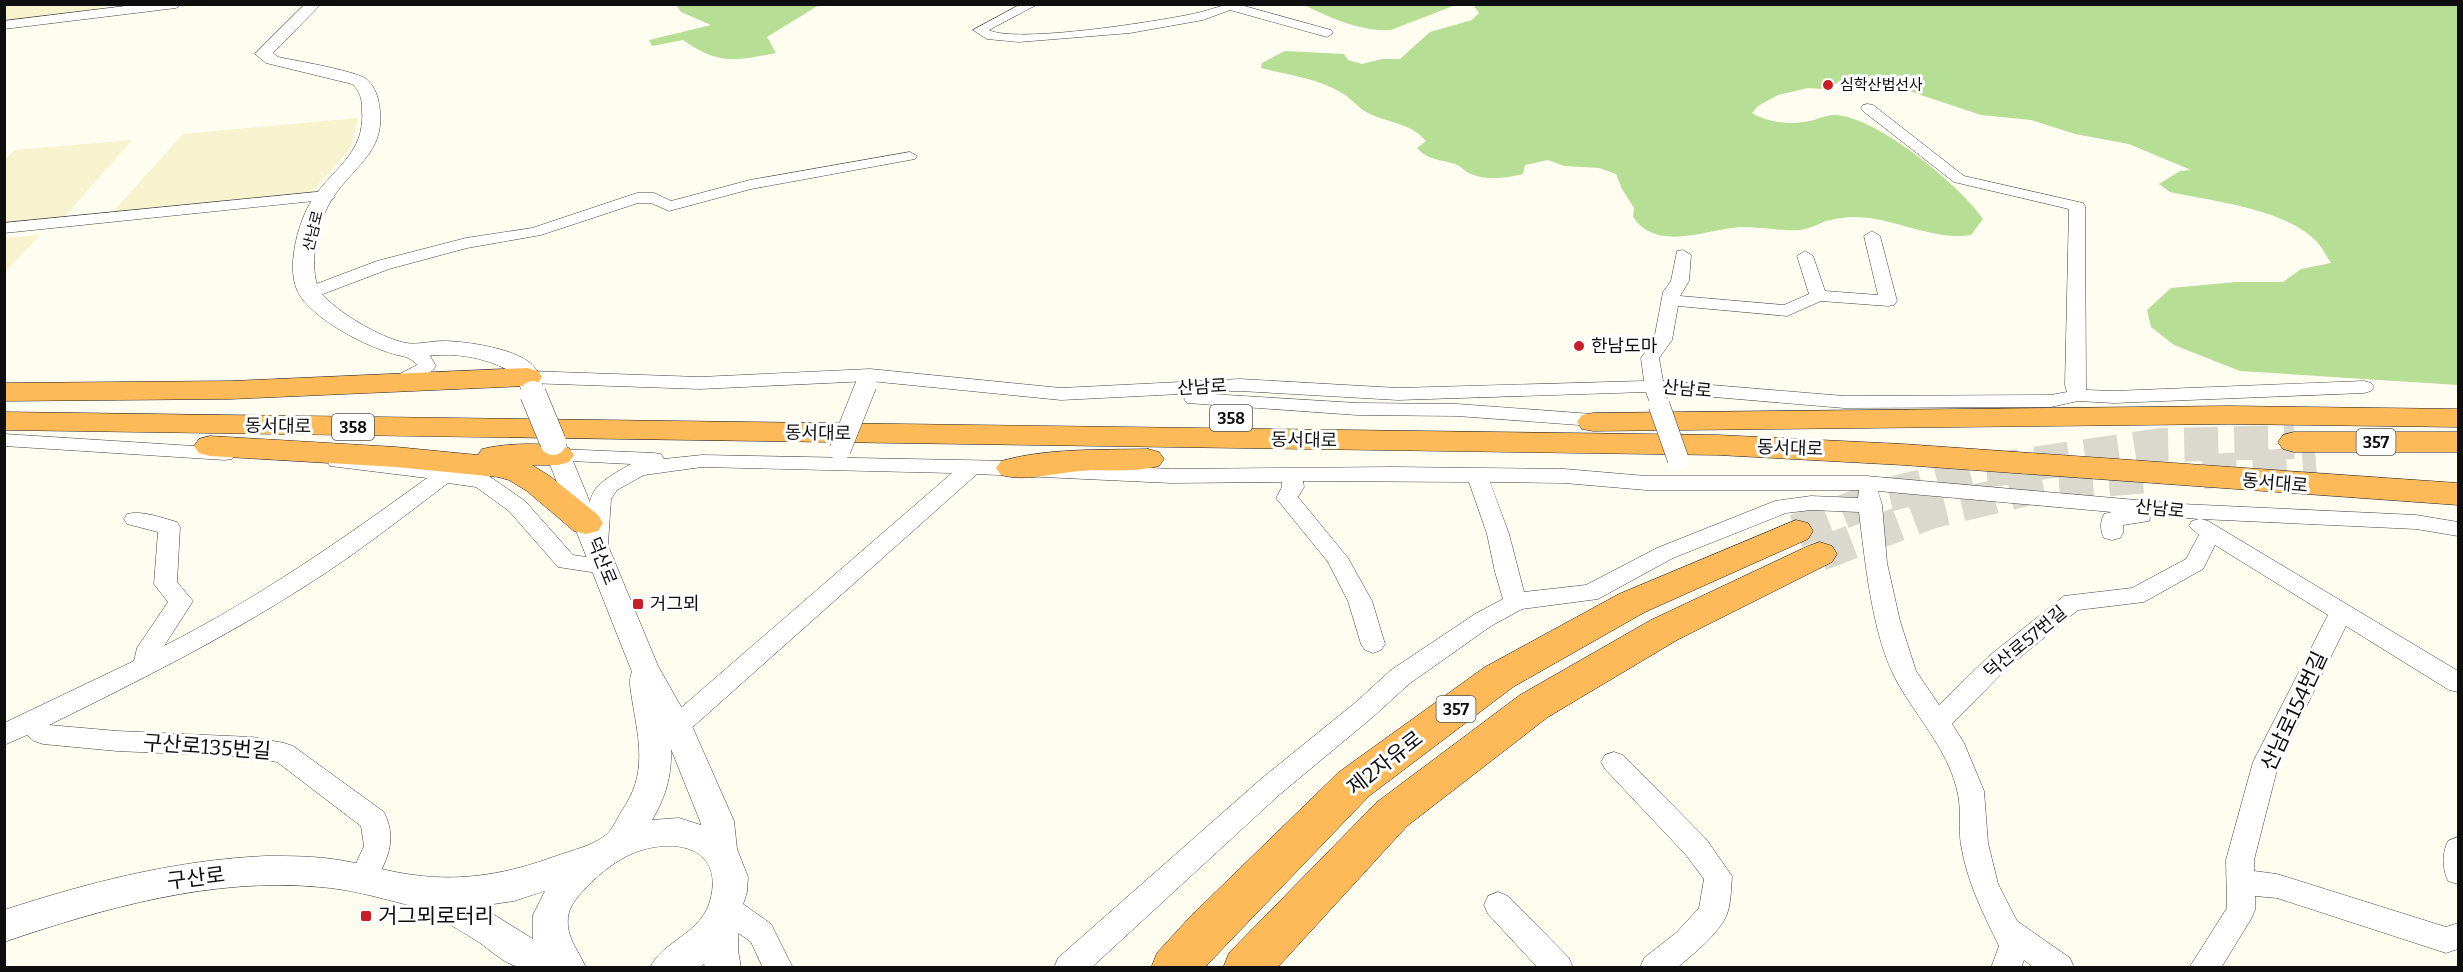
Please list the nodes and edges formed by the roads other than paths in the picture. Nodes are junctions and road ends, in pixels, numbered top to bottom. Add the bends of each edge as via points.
1 (176, 4) edge
2 (315, 4) edge
3 (1032, 4) edge
4 (4, 25) edge
5 (1327, 33) dead end
6 (1868, 108) dead end
7 (910, 156) dead end
8 (327, 196) junction
9 (4, 228) edge
10 (1872, 236) dead end
11 (1683, 255) dead end
12 (1805, 256) dead end
13 (309, 293) junction
14 (1818, 296) junction
15 (1670, 300) junction
16 (403, 349) junction
17 (868, 380) junction
18 (397, 383) junction
19 (530, 386) junction
20 (2364, 387) dead end
21 (4, 392) edge
22 (1061, 394) junction
23 (2078, 395) junction
24 (1657, 396) junction
25 (4, 403) edge
26 (2458, 418) edge
27 (4, 421) edge
28 (1615, 422) junction
29 (4, 433) edge
30 (4, 440) edge
31 (2458, 442) edge
32 (1646, 444) junction
33 (556, 449) junction
34 (396, 457) junction
35 (835, 457) junction
36 (702, 461) junction
37 (2458, 463) edge
38 (971, 468) junction
39 (1012, 468) junction
40 (1291, 475) junction
41 (1477, 475) junction
42 (444, 476) junction
43 (1682, 482) junction
44 (1869, 494) junction
45 (2458, 494) edge
46 (2146, 507) junction
47 (2181, 511) junction
48 (135, 519) dead end
49 (2458, 529) edge
50 (2112, 533) dead end
51 (2210, 534) junction
52 (596, 546) junction
53 (1516, 602) junction
54 (2341, 613) junction
55 (1373, 644) dead end
56 (146, 666) junction
57 (644, 667) junction
58 (2458, 683) edge
59 (30, 723) junction
60 (1937, 723) junction
61 (677, 726) junction
62 (4, 735) edge
63 (1614, 762) dead end
64 (2458, 849) edge
65 (607, 850) junction
66 (720, 850) junction
67 (2458, 872) edge
68 (2240, 882) junction
69 (377, 884) junction
70 (1498, 905) dead end
71 (724, 913) junction
72 (4, 926) edge
73 (2006, 929) junction
74 (2458, 936) edge
75 (567, 966) edge
76 (668, 968) edge
77 (723, 968) edge
78 (778, 968) edge
79 (1069, 968) edge
80 (1174, 968) edge
81 (1246, 968) edge
82 (1558, 968) edge
83 (1655, 968) edge
84 (2006, 968) edge
85 (2059, 968) edge
86 (2204, 968) edge

1 - 4 street
2 - 8 street, 산남로 via 263,54 272,60 348,78 364,85 367,91 374,122 372,133 356,162
3 - 5 street via 978,30 991,36 1019,38 1130,29 1203,16 1229,6
6 - 23 street via 1959,179 2077,206 2074,385
7 - 13 street via 750,185 669,206 654,198 637,198 535,232 466,243 383,265
8 - 9 street
8 - 13 street, 산남로 via 313,217 304,272
10 - 14 street via 1888,302
11 - 15 street via 1680,281
12 - 14 street
13 - 16 street via 340,320
14 - 15 street via 1787,311
15 - 24 street via 1664,340 1650,358
16 - 18 street via 420,355 427,366
16 - 19 street via 444,348 508,359 525,370
17 - 19 street, 산남로
17 - 22 street, 산남로
17 - 35 street, bridge
18 - 19 highway
18 - 21 highway via 231,390
19 - 33 street, 덕산로, bridge
20 - 23 street, 산남로 via 2114,397
22 - 24 street, 산남로 via 1240,385 1398,394
22 - 28 street via 1357,409 1457,410
23 - 24 street, 산남로 via 2051,401 1844,402
24 - 43 street, bridge
25 - 28 highway, 동서대로 / 358 via 461,412
26 - 28 highway, 동서대로 / 358 via 2229,415
27 - 32 highway, 동서대로 / 358
29 - 34 highway
30 - 42 street via 339,461 419,469
31 - 37 highway, 357 via 2305,452
32 - 39 highway via 1574,453 1271,455 1081,461
32 - 45 highway, 동서대로 / 358 via 1865,451
33 - 34 highway
33 - 36 street
33 - 52 street, 덕산로
34 - 52 highway via 514,470 539,484
35 - 36 street, 산남로
35 - 38 street, 산남로
36 - 52 street via 639,469 610,485 600,498
38 - 39 street, 산남로
38 - 61 street
39 - 40 street, 산남로 via 1171,476
40 - 41 street, 산남로
40 - 55 street via 1293,487 1287,498 1337,558 1360,601
41 - 43 street, 산남로
41 - 53 street
42 - 52 street via 482,481 517,506 566,562
42 - 56 street via 293,584
43 - 44 street, 산남로
44 - 46 street, 산남로
44 - 53 street via 1783,506 1665,553 1590,593
44 - 60 street via 1876,563 1888,621 1905,673
46 - 47 street, 산남로
46 - 50 street via 2148,515 2112,519
47 - 49 street, 산남로 via 2416,522
47 - 51 street
48 - 56 street via 169,527 165,584 181,601 146,654
51 - 54 street
51 - 60 street, 덕산로57번길 via 2195,564 2136,596 2072,602 1998,662
52 - 57 street, 덕산로
53 - 79 street via 1400,677 1262,794
54 - 58 street
54 - 68 street, 산남로154번길 via 2266,762 2240,860
56 - 59 street
57 - 61 street
57 - 65 street via 646,699 657,744 655,769 649,797
59 - 62 street
59 - 69 street, 구산로135번길 via 43,734 252,747 284,753 374,820
60 - 73 street via 1951,742 1971,791 1974,843 1984,885
61 - 66 street via 717,821
63 - 83 street via 1718,876 1713,913
64 - 67 street
65 - 66 street via 649,833 677,831 702,837
65 - 69 street via 524,883 490,890 430,892
65 - 75 street via 566,885 552,916 553,946
66 - 71 street via 731,880
68 - 74 street via 2277,886 2446,940
68 - 86 street, 산남로154번길 via 2241,910
69 - 72 street, 구산로 via 308,871 221,873 87,899
69 - 75 street via 444,905 522,952
70 - 82 street
71 - 76 street via 698,947
71 - 77 street via 720,950
71 - 78 street via 761,933
73 - 84 street via 2014,946
73 - 85 street
80 - 81 highway, 제2자유로 / 357 via 1354,784 1500,678 1632,603 1808,543 1534,706 1392,813

